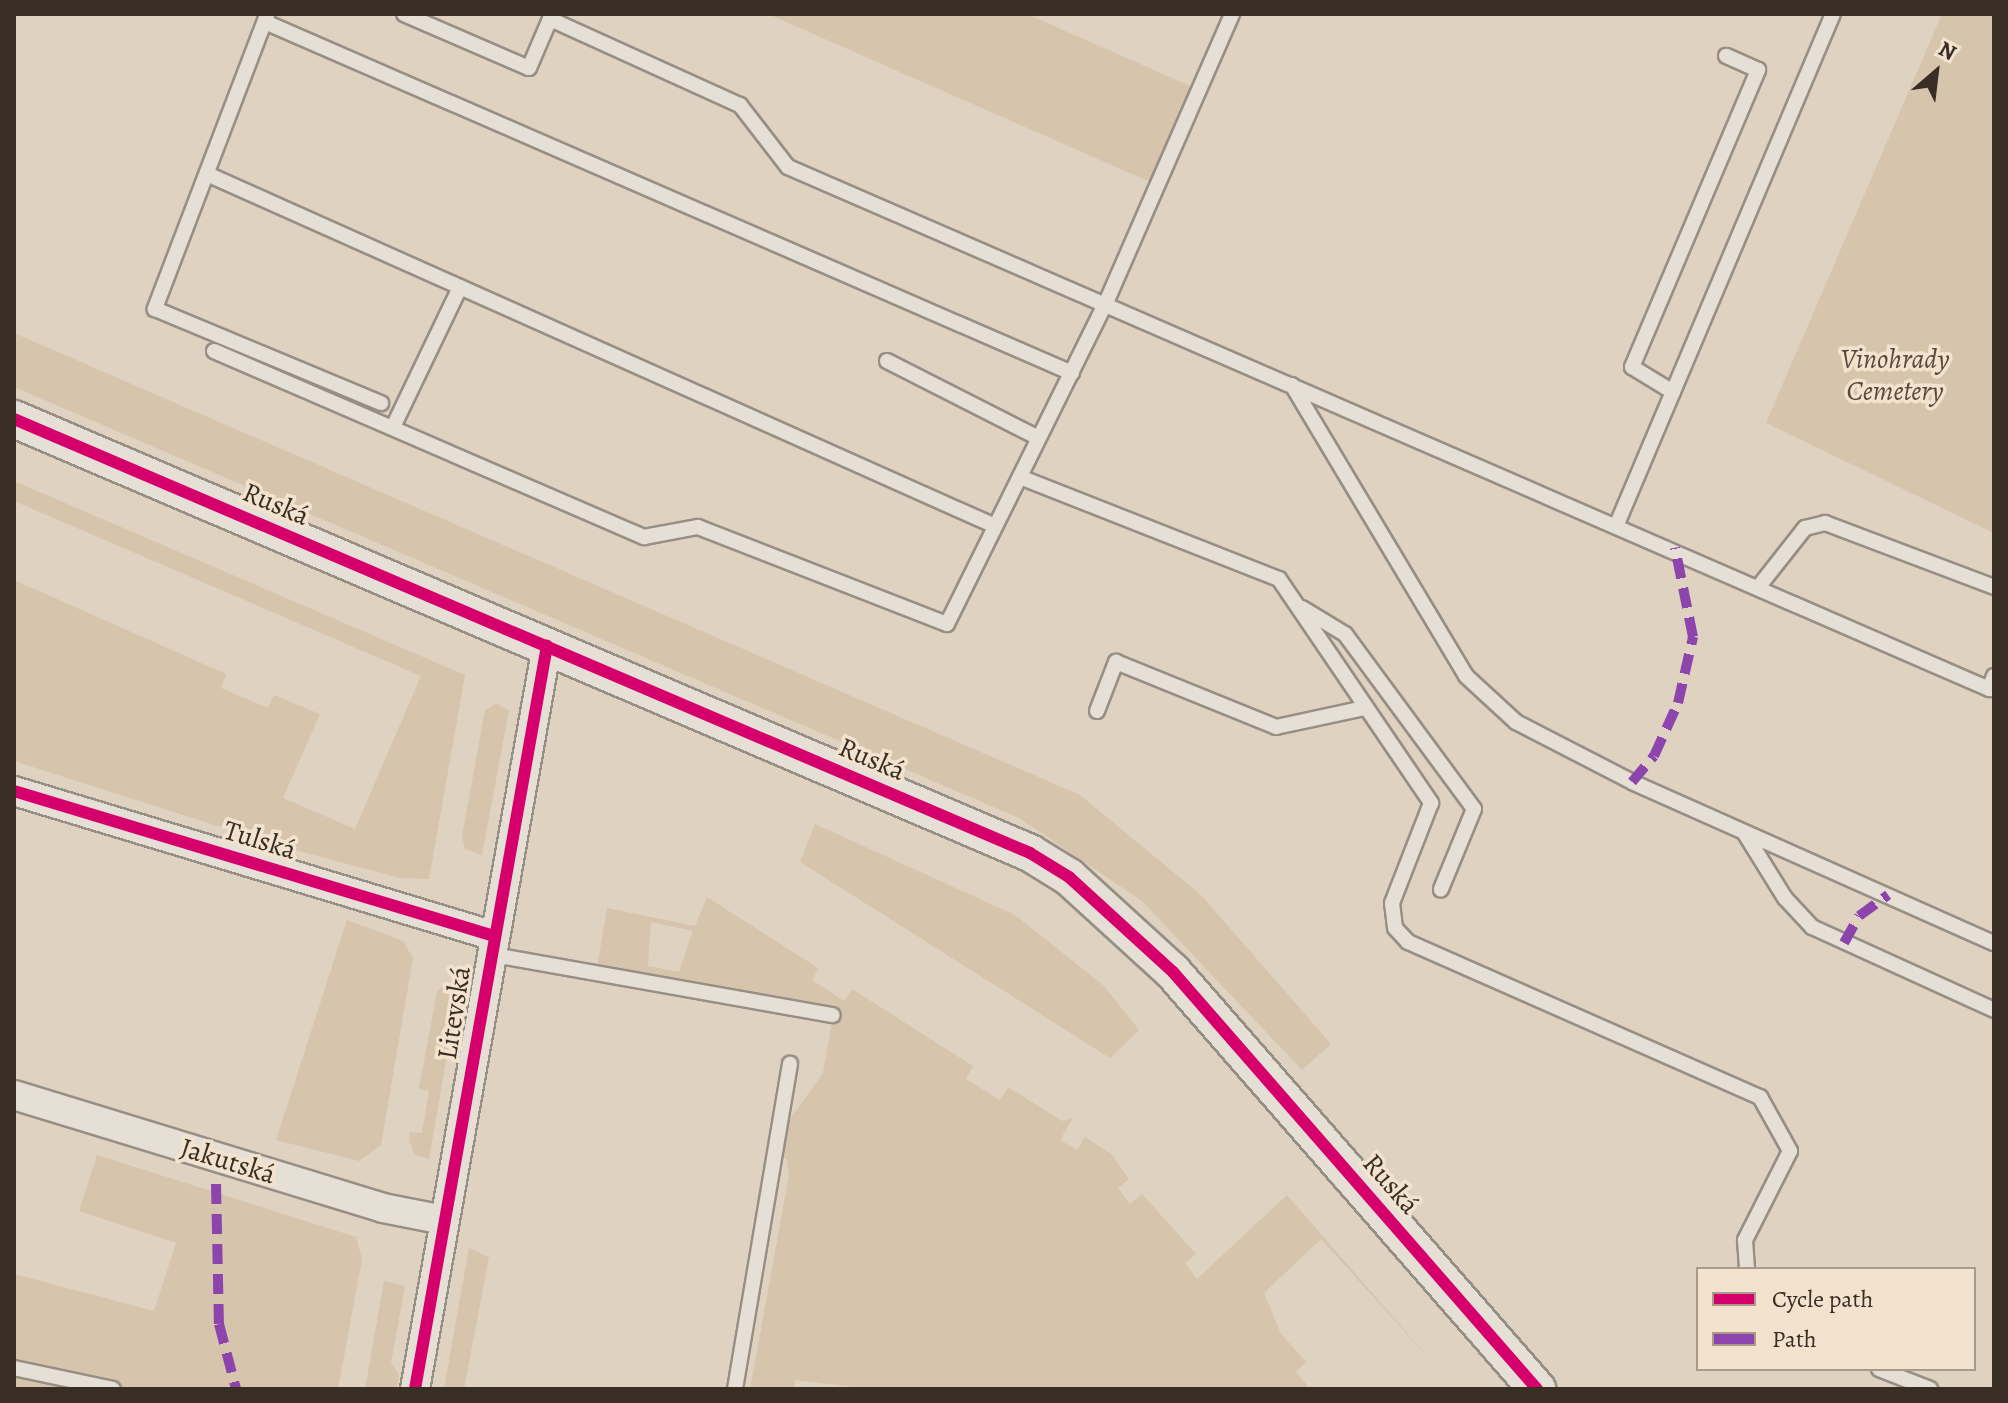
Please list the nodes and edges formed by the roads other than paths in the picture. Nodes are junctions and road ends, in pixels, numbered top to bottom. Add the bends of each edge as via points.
1 (404, 14) edge
2 (1232, 14) edge
3 (1833, 14) edge
4 (266, 18) edge
5 (1726, 56) dead end
6 (207, 174) junction
7 (460, 287) junction
8 (1105, 305) junction
9 (214, 351) dead end
10 (887, 361) dead end
11 (1072, 373) junction
12 (1291, 384) junction
13 (1673, 392) junction
14 (381, 403) dead end
15 (14, 419) edge
16 (394, 425) junction
17 (1039, 438) junction
18 (1020, 477) junction
19 (1617, 524) junction
20 (995, 526) junction
21 (1760, 585) junction
22 (1994, 587) edge
23 (1298, 606) junction
24 (547, 646) junction
25 (1994, 676) edge
26 (1365, 708) junction
27 (1097, 711) dead end
28 (14, 791) edge
29 (1744, 831) junction
30 (1441, 889) dead end
31 (1991, 938) edge
32 (490, 945) junction
33 (1994, 1010) edge
34 (833, 1015) dead end
35 (790, 1064) dead end
36 (14, 1095) edge
37 (444, 1220) junction
38 (1747, 1267) edge
39 (14, 1368) edge
40 (1884, 1371) edge
41 (113, 1389) edge
42 (415, 1389) edge
43 (735, 1389) edge
44 (1537, 1389) edge
45 (1930, 1389) edge

1 - 8 lane via 529,68 550,19 740,105 788,167
2 - 8 lane
3 - 13 lane
4 - 6 lane
4 - 11 lane
5 - 13 lane via 1758,70 1632,367
6 - 7 lane
6 - 14 lane via 155,309
7 - 16 lane
7 - 20 lane
8 - 11 lane
8 - 12 lane
9 - 16 lane
10 - 17 lane
11 - 17 lane
12 - 19 lane
12 - 29 lane via 1466,676 1488,699 1619,776
13 - 19 lane
15 - 24 street, Ruská
16 - 20 lane via 644,537 698,527 947,624
17 - 18 lane
18 - 20 lane
18 - 23 lane via 1279,579
19 - 21 lane
21 - 22 lane via 1805,528 1825,523
21 - 25 lane via 1989,689
23 - 26 lane
23 - 30 lane via 1345,634 1474,809
24 - 32 street, Litevská
24 - 44 street, Ruská via 1030,853 1069,877 1173,972
26 - 27 lane via 1276,727 1116,662
26 - 38 lane via 1431,803 1392,903 1395,928 1408,942 1760,1097 1790,1151 1745,1240
28 - 32 street, Tulská
29 - 31 lane
29 - 33 lane via 1785,898 1812,927
32 - 34 lane
32 - 37 street, Litevská
35 - 43 lane
36 - 37 street, Jakutská via 383,1208
37 - 42 street, Litevská
39 - 41 lane
40 - 45 lane

